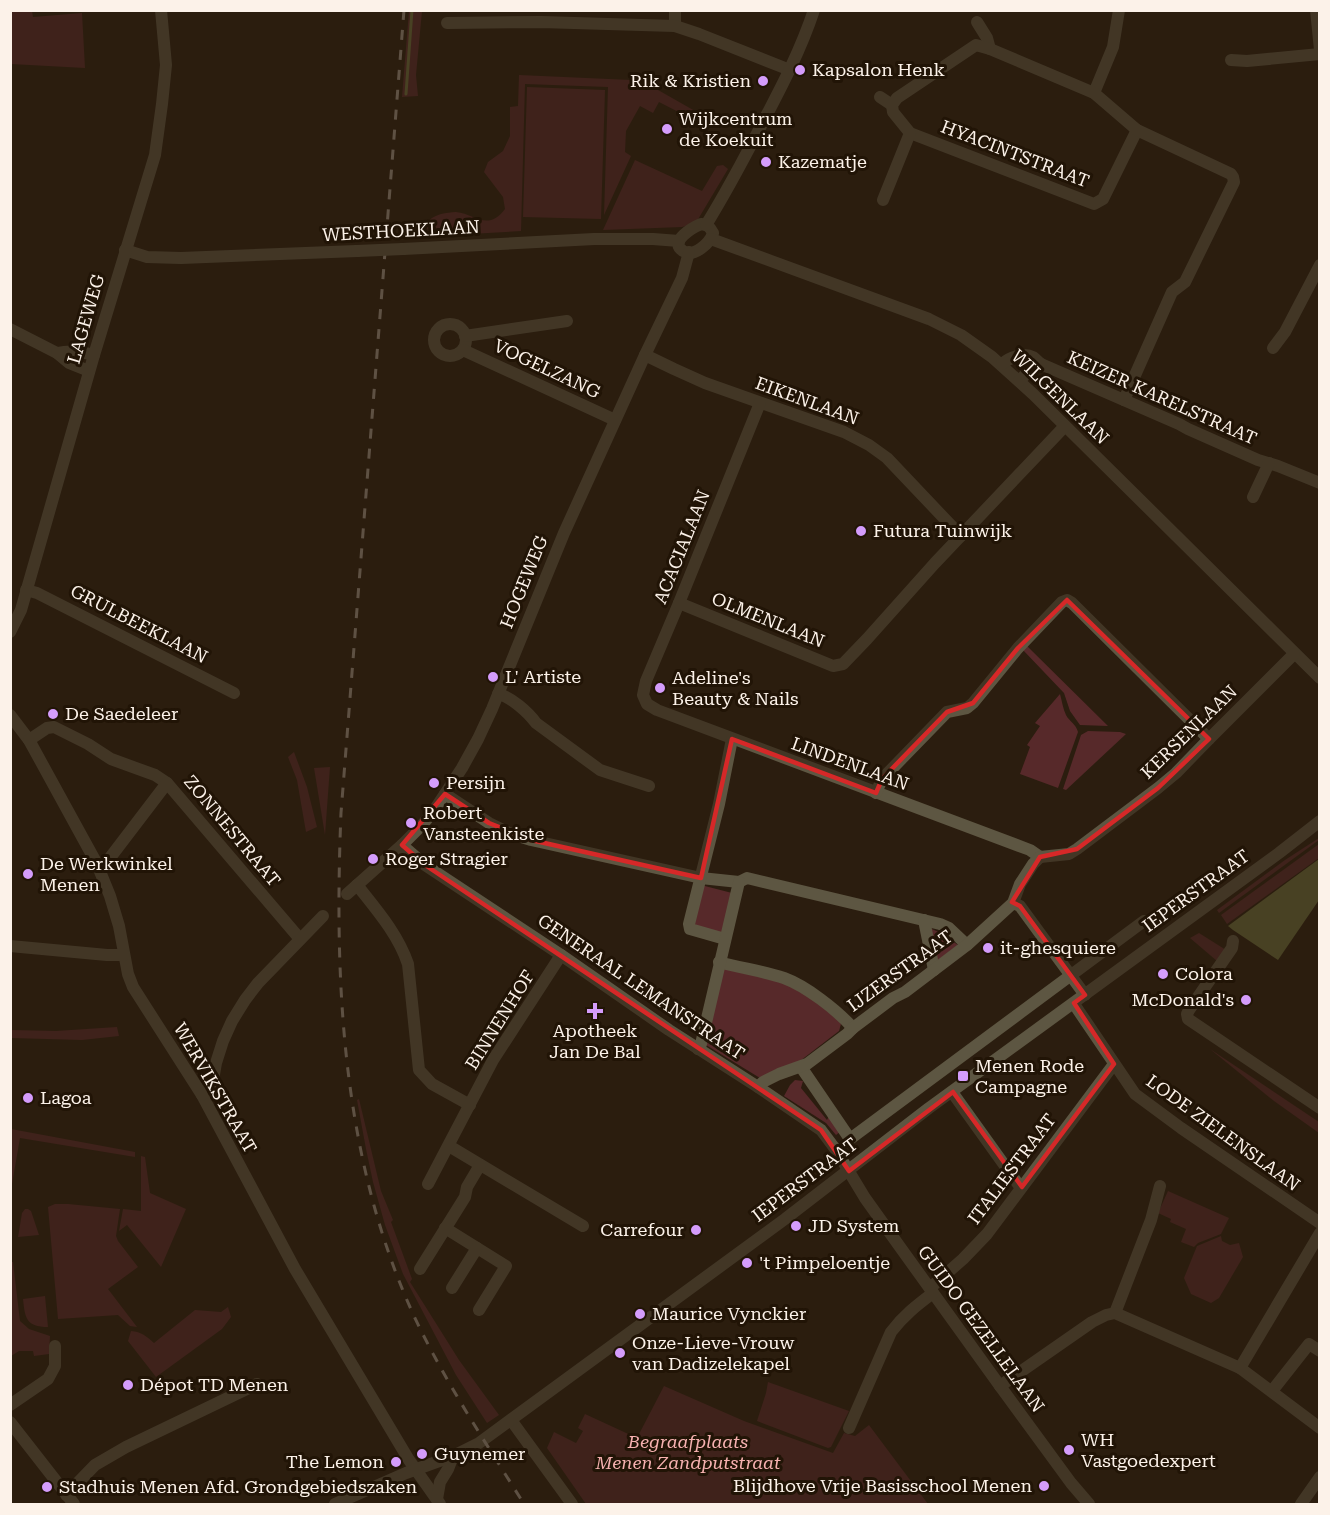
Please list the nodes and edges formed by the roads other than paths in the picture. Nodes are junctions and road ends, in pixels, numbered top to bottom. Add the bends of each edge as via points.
1 (161, 10) edge
2 (675, 10) edge
3 (814, 10) edge
4 (1119, 10) edge
5 (1317, 13) edge
6 (541, 16) edge
7 (977, 22) dead end
8 (447, 23) dead end
9 (675, 26) junction
10 (1319, 32) edge
11 (990, 49) junction
12 (1320, 52) edge
13 (1231, 60) dead end
14 (790, 70) junction
15 (1094, 93) junction
16 (880, 97) dead end
17 (892, 105) junction
18 (1137, 130) junction
19 (910, 133) junction
20 (883, 200) dead end
21 (706, 225) junction
22 (711, 239) junction
23 (679, 241) junction
24 (125, 250) junction
25 (689, 252) junction
26 (1320, 265) edge
27 (1314, 288) edge
28 (567, 321) dead end
29 (10, 329) edge
30 (465, 336) junction
31 (1273, 348) dead end
32 (463, 350) junction
33 (57, 353) junction
34 (94, 355) junction
35 (645, 355) junction
36 (1002, 364) junction
37 (1041, 364) junction
38 (89, 371) junction
39 (1019, 381) junction
40 (1124, 400) junction
41 (760, 403) junction
42 (615, 420) junction
43 (1065, 426) junction
44 (1269, 463) junction
45 (1320, 483) edge
46 (1253, 497) dead end
47 (962, 536) junction
48 (26, 590) junction
49 (679, 603) junction
50 (10, 632) edge
51 (1294, 654) junction
52 (1320, 678) edge
53 (234, 693) dead end
54 (498, 694) junction
55 (647, 704) joint
56 (10, 715) edge
57 (732, 739) junction
58 (1209, 739) junction
59 (29, 740) junction
60 (167, 783) junction
61 (649, 786) dead end
62 (876, 793) junction
63 (445, 794) junction
64 (1320, 821) edge
65 (1320, 830) edge
66 (402, 845) junction
67 (1279, 853) junction
68 (1040, 857) junction
69 (98, 867) junction
70 (701, 878) junction
71 (739, 882) junction
72 (357, 885) junction
73 (347, 894) dead end
74 (1013, 903) junction
75 (323, 916) dead end
76 (924, 920) junction
77 (1144, 921) dead end
78 (300, 939) junction
79 (724, 939) junction
80 (1233, 941) dead end
81 (967, 945) junction
82 (10, 946) edge
83 (124, 955) junction
84 (561, 955) junction
85 (719, 962) junction
86 (934, 970) junction
87 (1072, 976) junction
88 (1085, 995) junction
89 (1074, 1004) junction
90 (853, 1028) junction
91 (698, 1049) junction
92 (216, 1063) junction
93 (1114, 1064) junction
94 (801, 1067) junction
95 (193, 1080) junction
96 (758, 1087) junction
97 (952, 1092) junction
98 (202, 1095) junction
99 (470, 1104) junction
100 (1320, 1108) edge
101 (449, 1146) junction
102 (480, 1165) junction
103 (849, 1171) junction
104 (428, 1184) dead end
105 (1160, 1186) dead end
106 (1022, 1187) junction
107 (1320, 1223) edge
108 (583, 1226) dead end
109 (445, 1228) junction
110 (1320, 1233) edge
111 (477, 1248) junction
112 (420, 1269) dead end
113 (452, 1288) dead end
114 (932, 1290) junction
115 (479, 1310) dead end
116 (1115, 1312) junction
117 (55, 1346) dead end
118 (1320, 1351) edge
119 (1240, 1368) junction
120 (257, 1384) dead end
121 (1000, 1386) junction
122 (1272, 1391) junction
123 (10, 1405) edge
124 (511, 1419) junction
125 (10, 1422) edge
126 (849, 1428) dead end
127 (1320, 1428) edge
128 (453, 1456) junction
129 (415, 1469) junction
130 (1320, 1477) edge
131 (66, 1495) junction
132 (439, 1502) edge
133 (75, 1504) edge
134 (335, 1504) edge
135 (572, 1504) edge
136 (1089, 1504) edge
137 (1301, 1504) edge

1 - 24 street, LAGEWEG via 166,65 155,154
2 - 9 street
3 - 14 street
4 - 15 street via 1113,47
5 - 10 street
6 - 8 street
6 - 9 street
7 - 11 street
9 - 14 street
10 - 12 street
11 - 15 street
11 - 17 street via 976,45
12 - 13 street via 1247,62
14 - 21 street
15 - 18 street
16 - 17 street
17 - 19 street
18 - 19 street, HYACINTSTRAAT via 1103,199 1094,204
18 - 40 street via 1231,174 1234,182 1185,282 1172,292
19 - 20 street
21 - 22 street via 713,233
21 - 23 street via 686,232
22 - 25 street
22 - 36 street, WILGENLAAN via 929,319 961,335
23 - 24 street, WESTHOEKLAAN, bridge via 594,239 182,258 147,257
23 - 25 street via 682,250
24 - 34 street, LAGEWEG
25 - 35 street, HOGEWEG via 682,278
26 - 27 street
27 - 31 street
28 - 30 street, VOGELZANG
29 - 33 street
30 - 32 street, VOGELZANG
30 - 32 street, VOGELZANG via 459,327 450,324 440,328 434,338 440,354 457,355
32 - 42 street, VOGELZANG
33 - 34 street via 81,351
33 - 38 street
34 - 38 street, LAGEWEG
35 - 41 street, EIKENLAAN
35 - 42 street, HOGEWEG
36 - 37 street, KEIZER KARELSTRAAT via 1021,355 1032,356
36 - 39 street, WILGENLAAN
37 - 39 street, KEIZER KARELSTRAAT
37 - 40 street, KEIZER KARELSTRAAT
38 - 48 street, LAGEWEG
39 - 43 street, WILGENLAAN
40 - 44 street, KEIZER KARELSTRAAT
41 - 47 street, EIKENLAAN via 844,432 869,445 887,458
41 - 49 street, ACACIALAAN
42 - 54 street, HOGEWEG
43 - 47 street, OLMENLAAN
43 - 51 street, WILGENLAAN
44 - 45 street, KEIZER KARELSTRAAT
44 - 46 street, KEIZER KARELSTRAAT
47 - 49 street, OLMENLAAN via 843,664 833,666
48 - 50 street, LAGEWEG
48 - 53 street, GRULBEEKLAAN
49 - 55 street, ACACIALAAN via 646,681 643,695
51 - 52 street, WILGENLAAN
51 - 58 street, KERSENLAAN
54 - 61 street via 600,770
54 - 63 street, HOGEWEG via 478,739
55 - 57 street, LINDENLAAN
56 - 59 street, WERVIKSTRAAT
57 - 62 street, LINDENLAAN
57 - 70 street
58 - 62 street via 1067,600 1018,648 973,703 947,712 882,779
58 - 68 street, KERSENLAAN via 1176,773 1077,849 1069,854
59 - 60 street, ZONNESTRAAT via 54,727 111,759
59 - 69 street, WERVIKSTRAAT
60 - 69 street via 106,863
60 - 78 street, ZONNESTRAAT
62 - 68 street, LINDENLAAN
63 - 66 street, HOGEWEG
63 - 70 street via 489,823 531,840
64 - 67 street, IEPERSTRAAT
65 - 67 street, IEPERSTRAAT
66 - 72 street, HOGEWEG
66 - 84 street, GENERAAL LEMANSTRAAT via 425,865
67 - 88 street, IEPERSTRAAT
68 - 74 street, IJZERSTRAAT via 1020,884
69 - 83 street, WERVIKSTRAAT via 119,926
70 - 71 street
70 - 79 street via 690,929
71 - 76 street via 747,878
71 - 79 street
72 - 73 street, HOGEWEG
72 - 99 street via 398,939 408,964 419,1070 432,1084
74 - 81 street, IJZERSTRAAT
74 - 87 street via 1020,906
75 - 78 street
76 - 81 street via 949,928
76 - 86 street
77 - 87 street, IEPERSTRAAT
78 - 92 street via 245,1000 232,1021
79 - 85 street
80 - 100 street via 1189,1010 1188,1019
81 - 86 street, IJZERSTRAAT
82 - 83 street
83 - 95 street, WERVIKSTRAAT via 133,987
84 - 91 street, GENERAAL LEMANSTRAAT
84 - 99 street, BINNENHOF
85 - 90 street via 803,988
85 - 91 street
86 - 90 street, IJZERSTRAAT
87 - 88 street
87 - 94 street, IEPERSTRAAT via 850,1139
88 - 89 street, IEPERSTRAAT
89 - 93 street, LODE ZIELENSLAAN
89 - 97 street, IEPERSTRAAT
90 - 94 street, IJZERSTRAAT
91 - 96 street, GENERAAL LEMANSTRAAT
92 - 95 street
92 - 98 street via 213,1080
93 - 106 street, ITALIESTRAAT
93 - 107 street, LODE ZIELENSLAAN via 1135,1094
94 - 96 street, IJZERSTRAAT
95 - 98 street, WERVIKSTRAAT
96 - 103 street, GENERAAL LEMANSTRAAT via 821,1131
97 - 103 street, IEPERSTRAAT
97 - 106 street
98 - 129 street, WERVIKSTRAAT via 295,1269
99 - 101 street, BINNENHOF
101 - 102 street
101 - 104 street, BINNENHOF
102 - 108 street
102 - 109 street
103 - 114 street, GUIDO GEZELLELAAN
103 - 124 street, IEPERSTRAAT
105 - 116 street
106 - 114 street, ITALIESTRAAT via 987,1234
109 - 111 street
109 - 112 street
110 - 119 street
111 - 113 street
111 - 115 street via 506,1266
114 - 121 street, GUIDO GEZELLELAAN
114 - 126 street, ITALIESTRAAT via 891,1332
116 - 119 street
116 - 121 street via 1092,1322
117 - 123 street via 55,1366 48,1379
118 - 122 street via 1309,1344
119 - 122 street
120 - 131 street via 95,1465
121 - 136 street, GUIDO GEZELLELAAN
122 - 127 street
124 - 128 street, IEPERSTRAAT via 479,1443
124 - 135 street
125 - 131 street
128 - 129 street, IEPERSTRAAT
128 - 132 street via 439,1484
129 - 132 street, WERVIKSTRAAT
129 - 134 street, IEPERSTRAAT
130 - 137 street
131 - 133 street

